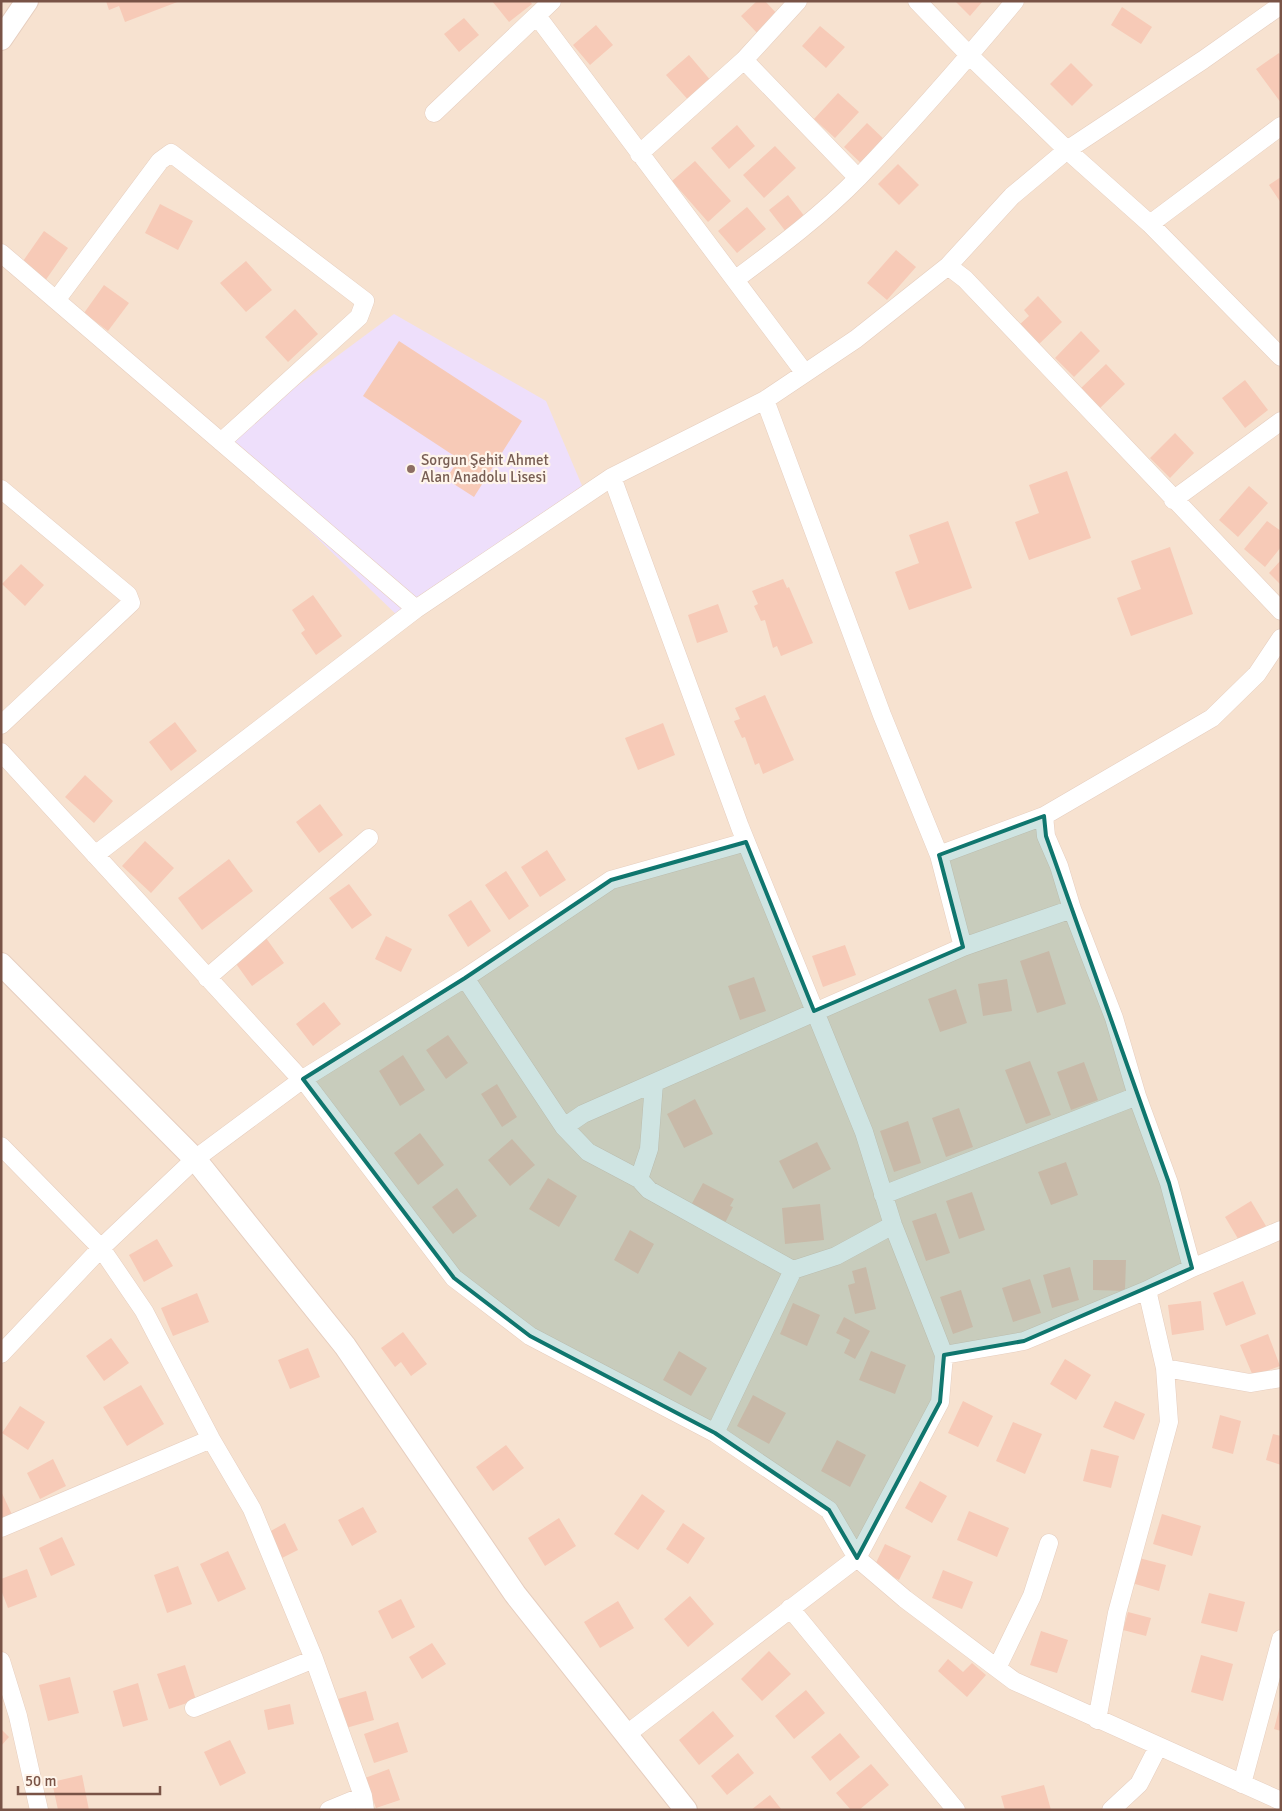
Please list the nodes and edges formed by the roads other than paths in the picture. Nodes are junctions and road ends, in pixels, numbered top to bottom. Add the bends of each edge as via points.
1 (28, 1) edge
2 (552, 1) edge
3 (798, 1) edge
4 (917, 1) edge
5 (1015, 1) edge
6 (1281, 5) edge
7 (537, 16) junction
8 (1, 39) edge
9 (970, 56) junction
10 (744, 60) junction
11 (434, 114) dead end
12 (1281, 126) edge
13 (1067, 150) junction
14 (639, 154) junction
15 (858, 178) junction
16 (1150, 224) junction
17 (1, 253) edge
18 (948, 266) junction
19 (736, 279) junction
20 (57, 299) junction
21 (1281, 357) edge
22 (804, 372) junction
23 (765, 400) junction
24 (1281, 421) edge
25 (221, 442) junction
26 (612, 477) junction
27 (1, 489) edge
28 (1173, 500) junction
29 (416, 608) junction
30 (1281, 612) edge
31 (1281, 638) edge
32 (1, 725) edge
33 (1, 752) edge
34 (1044, 816) junction
35 (369, 838) dead end
36 (746, 842) junction
37 (95, 855) junction
38 (939, 855) junction
39 (1072, 909) junction
40 (963, 947) junction
41 (1, 964) edge
42 (208, 978) junction
43 (465, 978) junction
44 (814, 1011) junction
45 (303, 1079) junction
46 (654, 1083) junction
47 (1137, 1096) junction
48 (564, 1127) junction
49 (1, 1146) edge
50 (195, 1159) junction
51 (639, 1179) junction
52 (883, 1195) junction
53 (893, 1225) junction
54 (1281, 1230) edge
55 (101, 1248) junction
56 (1192, 1268) junction
57 (793, 1270) junction
58 (1147, 1290) junction
59 (1, 1354) edge
60 (944, 1355) junction
61 (1165, 1368) junction
62 (1281, 1378) edge
63 (715, 1433) junction
64 (211, 1439) junction
65 (1, 1528) edge
66 (1048, 1543) dead end
67 (858, 1558) junction
68 (790, 1608) junction
69 (1281, 1639) edge
70 (314, 1659) junction
71 (1, 1661) edge
72 (997, 1668) junction
73 (194, 1708) dead end
74 (1097, 1720) junction
75 (627, 1734) junction
76 (1158, 1747) junction
77 (1242, 1784) junction
78 (1281, 1801) edge
79 (364, 1803) edge
80 (39, 1810) edge
81 (329, 1810) edge
82 (686, 1810) edge
83 (956, 1810) edge
84 (1111, 1810) edge

1 - 8 street
2 - 7 street
3 - 10 street
4 - 9 street
5 - 9 street
6 - 13 street
7 - 11 street
7 - 14 street
9 - 13 street
9 - 15 street
10 - 14 street
10 - 15 street
12 - 16 street
13 - 16 street
13 - 18 street via 1012,196
14 - 19 street
15 - 19 street via 804,227
16 - 21 street
17 - 20 street
18 - 22 street via 856,339
18 - 28 street via 965,278
19 - 22 street
20 - 25 street
20 - 25 street via 160,161 171,153 365,301 359,317
22 - 23 street
23 - 26 street
23 - 38 street via 882,715
24 - 28 street
25 - 29 street
26 - 29 street
26 - 36 street
27 - 32 street via 128,595 131,603
28 - 30 street
29 - 37 street
31 - 34 street via 1257,674 1212,718
33 - 37 street
34 - 38 street
34 - 39 street via 1046,836
35 - 42 street
36 - 43 street via 611,880
36 - 44 street
37 - 42 street
38 - 40 street
39 - 40 street
39 - 47 street via 1114,1018
40 - 44 street
41 - 50 street
42 - 45 street
43 - 45 street
43 - 48 street
44 - 46 street
44 - 52 street via 864,1132
45 - 50 street
45 - 63 street via 454,1278 530,1336
46 - 48 street via 583,1114
46 - 51 street via 649,1149
47 - 52 street
47 - 56 street via 1169,1183
48 - 51 street via 588,1152
49 - 55 street
50 - 55 street
50 - 75 street via 345,1346 515,1594
51 - 57 street via 649,1190
52 - 53 street
53 - 57 street via 836,1256
53 - 60 street
54 - 56 street
55 - 59 street
55 - 64 street via 144,1311
56 - 58 street
57 - 63 street
58 - 60 street via 1024,1340
58 - 61 street
60 - 67 street via 940,1402
61 - 62 street via 1250,1384
61 - 74 street via 1169,1422 1117,1613
63 - 67 street via 829,1510
64 - 65 street
64 - 70 street via 252,1509
66 - 72 street via 1032,1596
67 - 68 street
67 - 72 street via 905,1600
68 - 75 street
68 - 83 street
69 - 77 street
70 - 73 street
70 - 79 street
71 - 80 street via 18,1716
72 - 74 street via 1014,1681
74 - 76 street
75 - 82 street
76 - 77 street
76 - 84 street via 1139,1784
77 - 78 street
79 - 81 street

